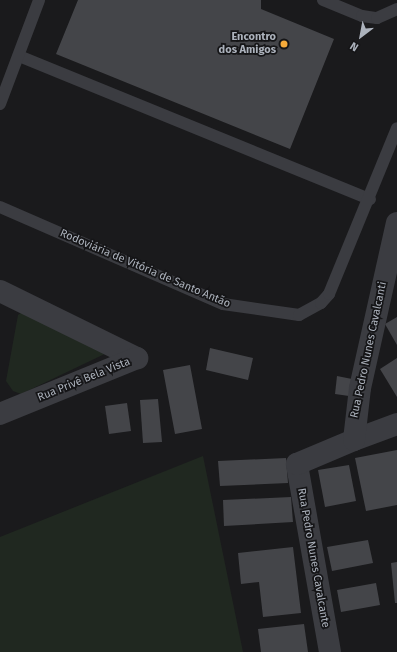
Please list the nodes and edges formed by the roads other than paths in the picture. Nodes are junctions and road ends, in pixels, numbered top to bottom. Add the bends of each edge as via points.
1 (39, 0) edge
2 (323, 0) edge
3 (397, 9) edge
4 (19, 56) junction
5 (0, 104) edge
6 (397, 128) edge
7 (370, 199) junction
8 (0, 207) edge
9 (397, 224) edge
10 (0, 291) edge
11 (0, 414) edge
12 (397, 424) edge
13 (354, 440) junction
14 (330, 652) edge

1 - 4 lane
2 - 3 lane via 362,16 377,18
4 - 5 lane
4 - 7 lane
6 - 7 lane, Rodoviária de Vitória de Santo Antão
7 - 8 lane, Rodoviária de Vitória de Santo Antão via 329,294 321,303 299,315 249,310 223,304
9 - 13 street, Rua Pedro Nunes Cavalcanti via 360,388
10 - 11 street, Rua Privê Bela Vista via 137,358
12 - 13 street
13 - 14 street, Rua Pedro Nunes Cavalcante via 297,464

